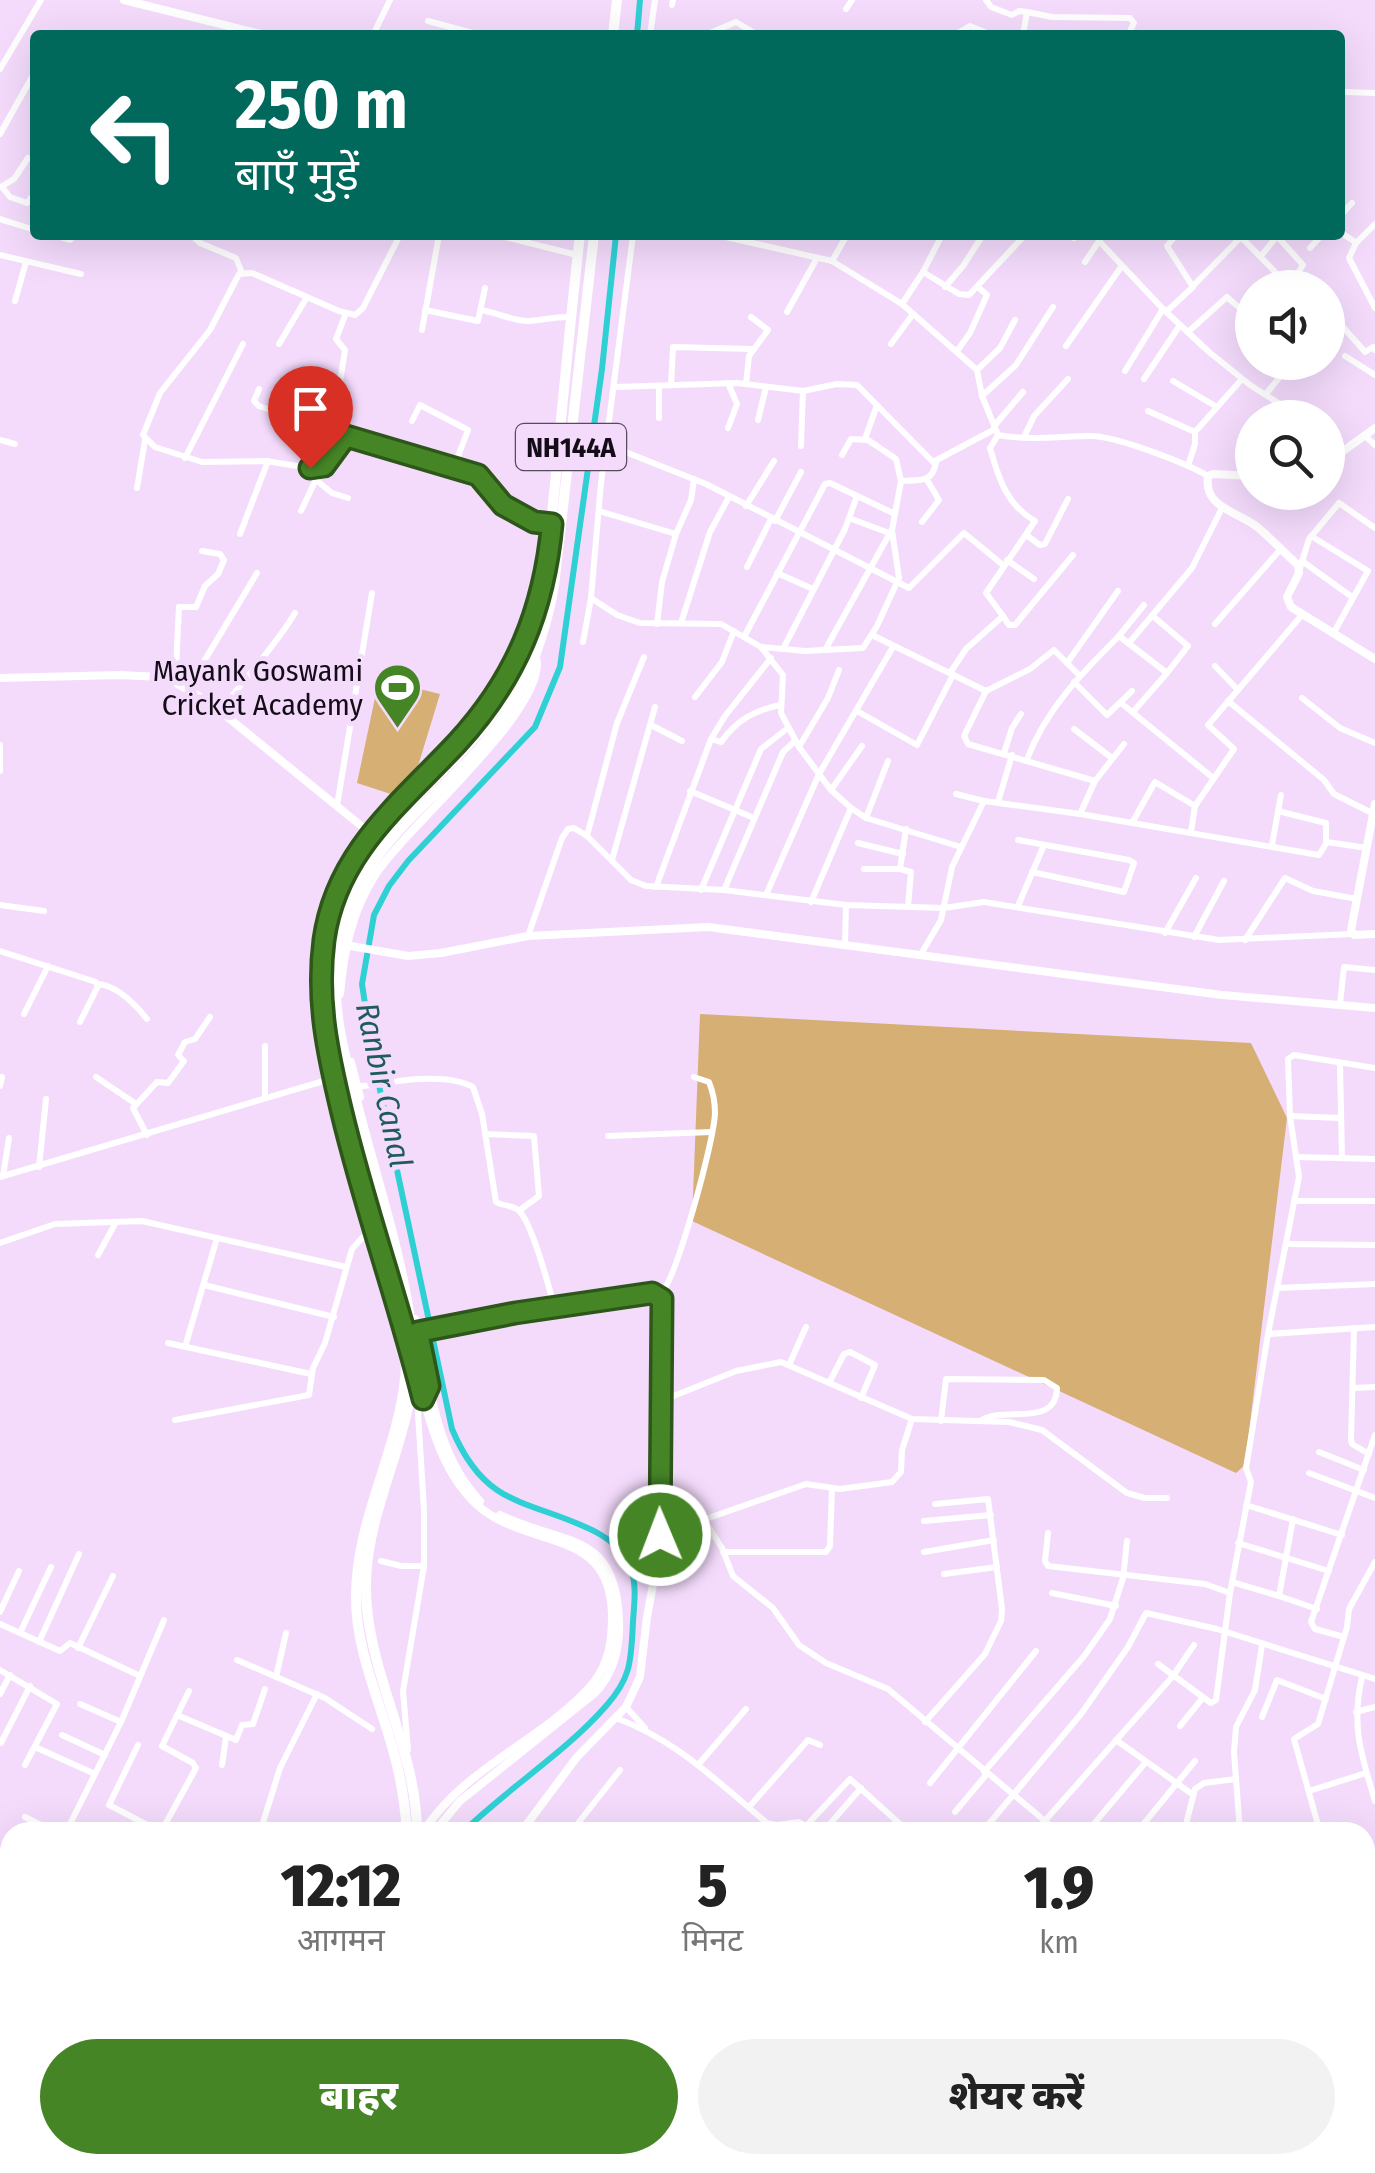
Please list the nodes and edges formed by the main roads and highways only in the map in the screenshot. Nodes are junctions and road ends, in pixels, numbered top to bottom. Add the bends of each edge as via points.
1 (617, 3) edge
2 (614, 30) edge
3 (579, 240) edge
4 (593, 240) edge
5 (405, 1822) edge
6 (418, 1822) edge

1 - 2 highway
3 - 5 highway via 544,586 528,636 494,715 357,871 339,912 328,966 329,1020 404,1340 402,1398 366,1522 356,1595
4 - 6 highway, NH144A via 546,628 519,694 488,738 382,848 352,903 337,963 338,1024 414,1344 409,1412 370,1542 366,1593 376,1663

